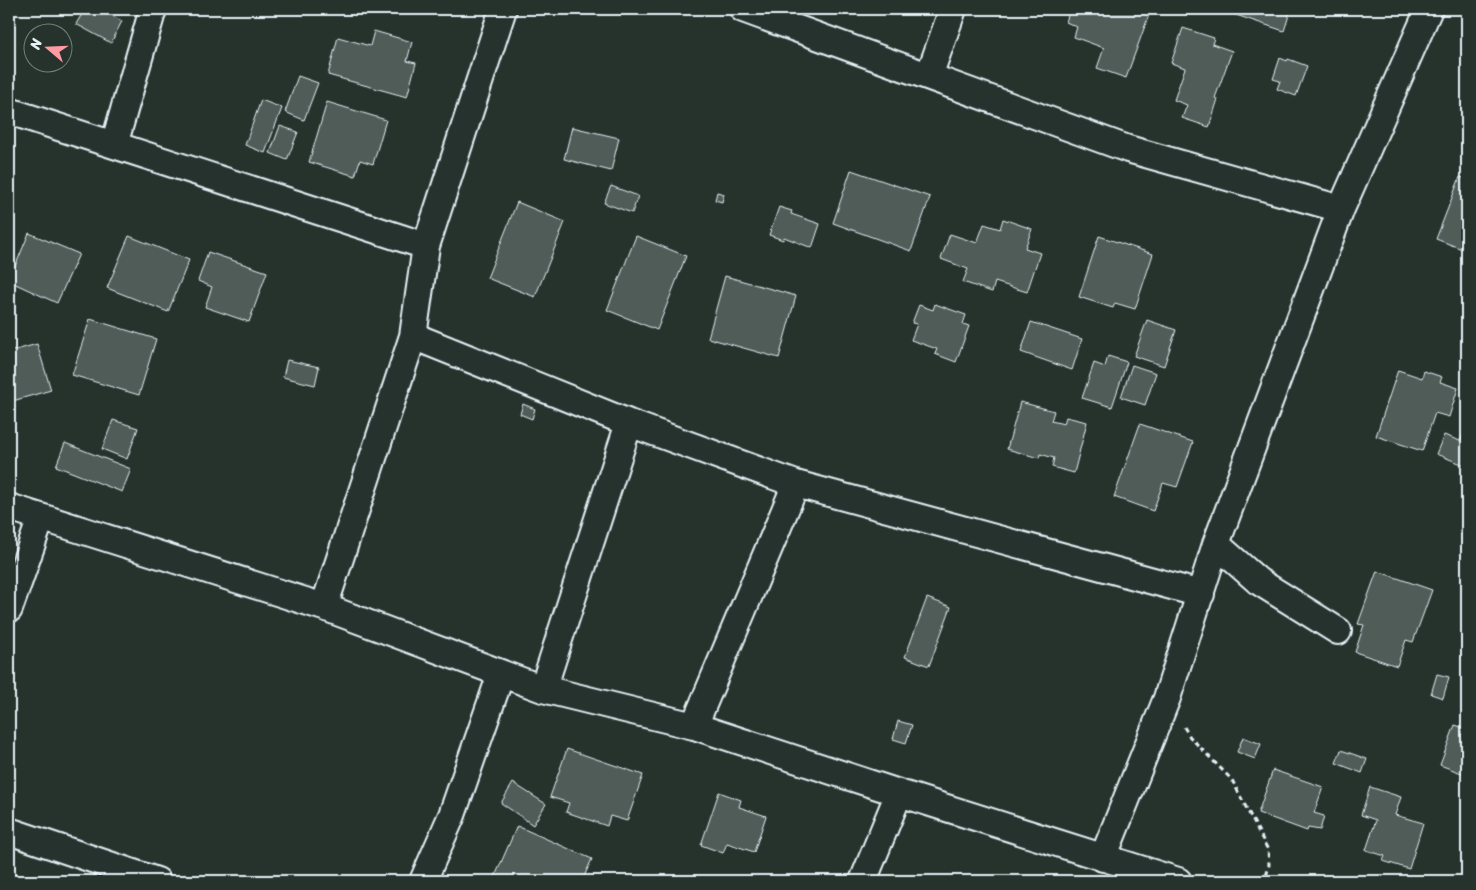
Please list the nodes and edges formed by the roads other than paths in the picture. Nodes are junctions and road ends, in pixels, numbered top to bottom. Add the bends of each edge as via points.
1 (153, 9) edge
2 (503, 9) edge
3 (743, 9) edge
4 (953, 9) edge
5 (1429, 9) edge
6 (928, 76) junction
7 (9, 111) edge
8 (114, 145) junction
9 (1341, 210) junction
10 (426, 246) junction
11 (413, 336) junction
12 (628, 423) junction
13 (796, 484) junction
14 (9, 507) edge
15 (41, 518) junction
16 (1216, 544) junction
17 (1201, 594) junction
18 (324, 607) junction
19 (9, 609) edge
20 (1338, 631) dead end
21 (501, 674) junction
22 (543, 689) junction
23 (694, 726) junction
24 (899, 794) junction
25 (9, 831) edge
26 (1103, 858) junction
27 (157, 881) edge
28 (424, 881) edge
29 (863, 881) edge
30 (1178, 881) edge

1 - 8 street
2 - 10 street
3 - 6 street
4 - 6 street
5 - 9 street
6 - 9 street via 1128,149
7 - 8 street
8 - 10 street
9 - 16 street
10 - 11 street
11 - 12 street
11 - 18 street
12 - 13 street
12 - 22 street
13 - 17 street
13 - 23 street
14 - 15 street
15 - 18 street
15 - 19 street
16 - 17 street
16 - 20 street via 1258,581
17 - 26 street via 1167,698
18 - 21 street
21 - 22 street
21 - 28 street via 452,815
22 - 23 street
23 - 24 street
24 - 26 street
24 - 29 street
25 - 27 street
26 - 30 street

